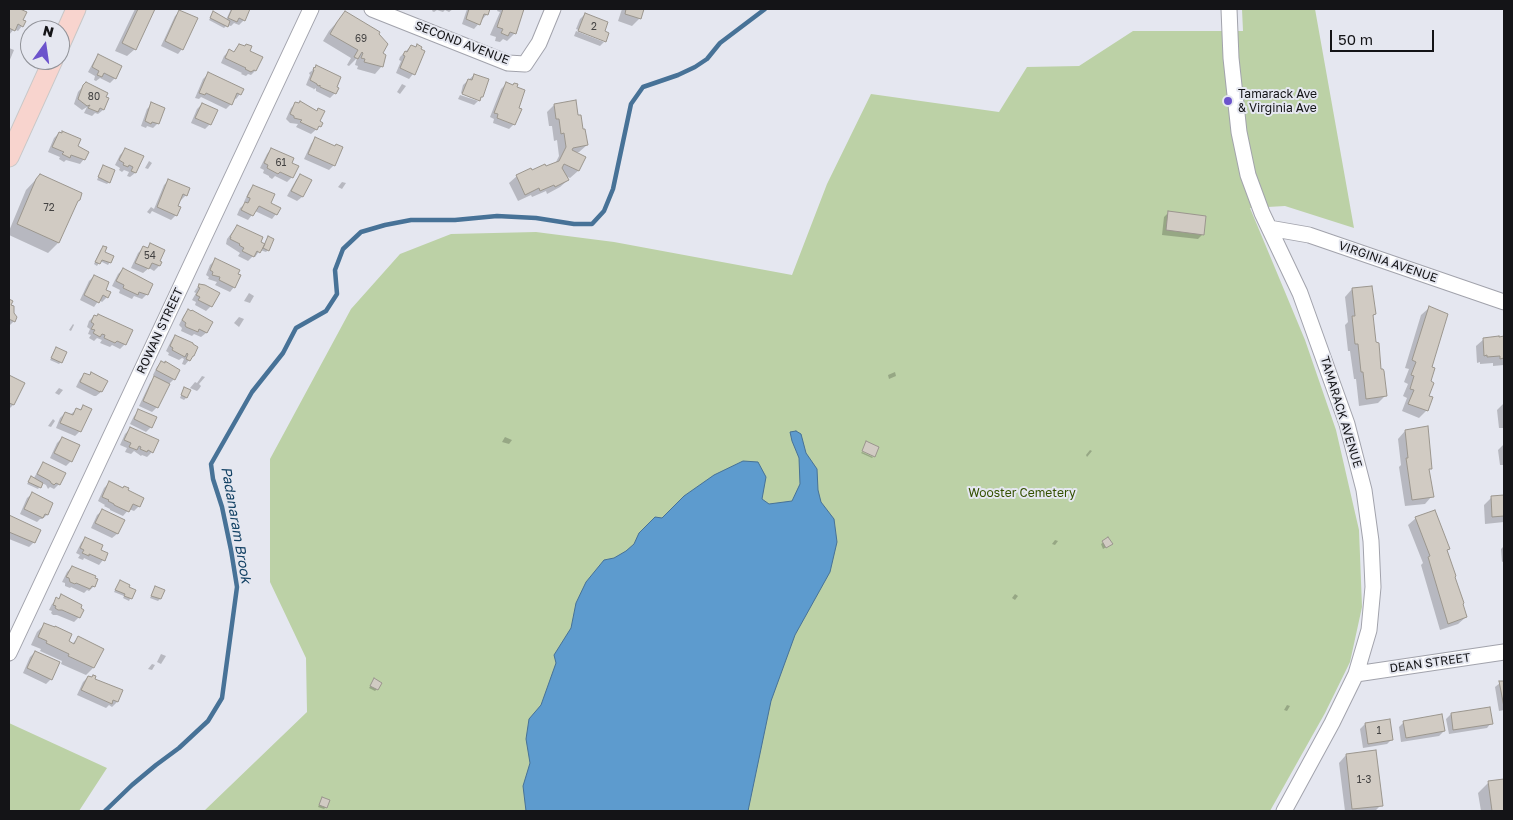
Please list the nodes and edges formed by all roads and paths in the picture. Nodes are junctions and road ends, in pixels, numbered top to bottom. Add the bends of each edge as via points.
1 (76, 9) edge
2 (311, 9) edge
3 (372, 9) edge
4 (553, 9) edge
5 (1229, 9) edge
6 (70, 22) edge
7 (48, 70) edge
8 (9, 157) edge
9 (1269, 228) junction
10 (1504, 302) edge
11 (1504, 652) edge
12 (9, 653) edge
13 (1356, 674) junction
14 (1284, 811) edge

1 - 6 main road
2 - 12 street, ROWAN STREET
3 - 4 street, SECOND AVENUE via 508,62 525,64 539,43
5 - 9 street, TAMARACK AVENUE via 1239,132 1248,175
7 - 8 main road
9 - 10 street, VIRGINIA AVENUE via 1309,235
9 - 13 street, TAMARACK AVENUE via 1300,294 1324,357 1347,424 1364,490 1374,587 1369,630
11 - 13 street, DEAN STREET
13 - 14 street, TAMARACK AVENUE

